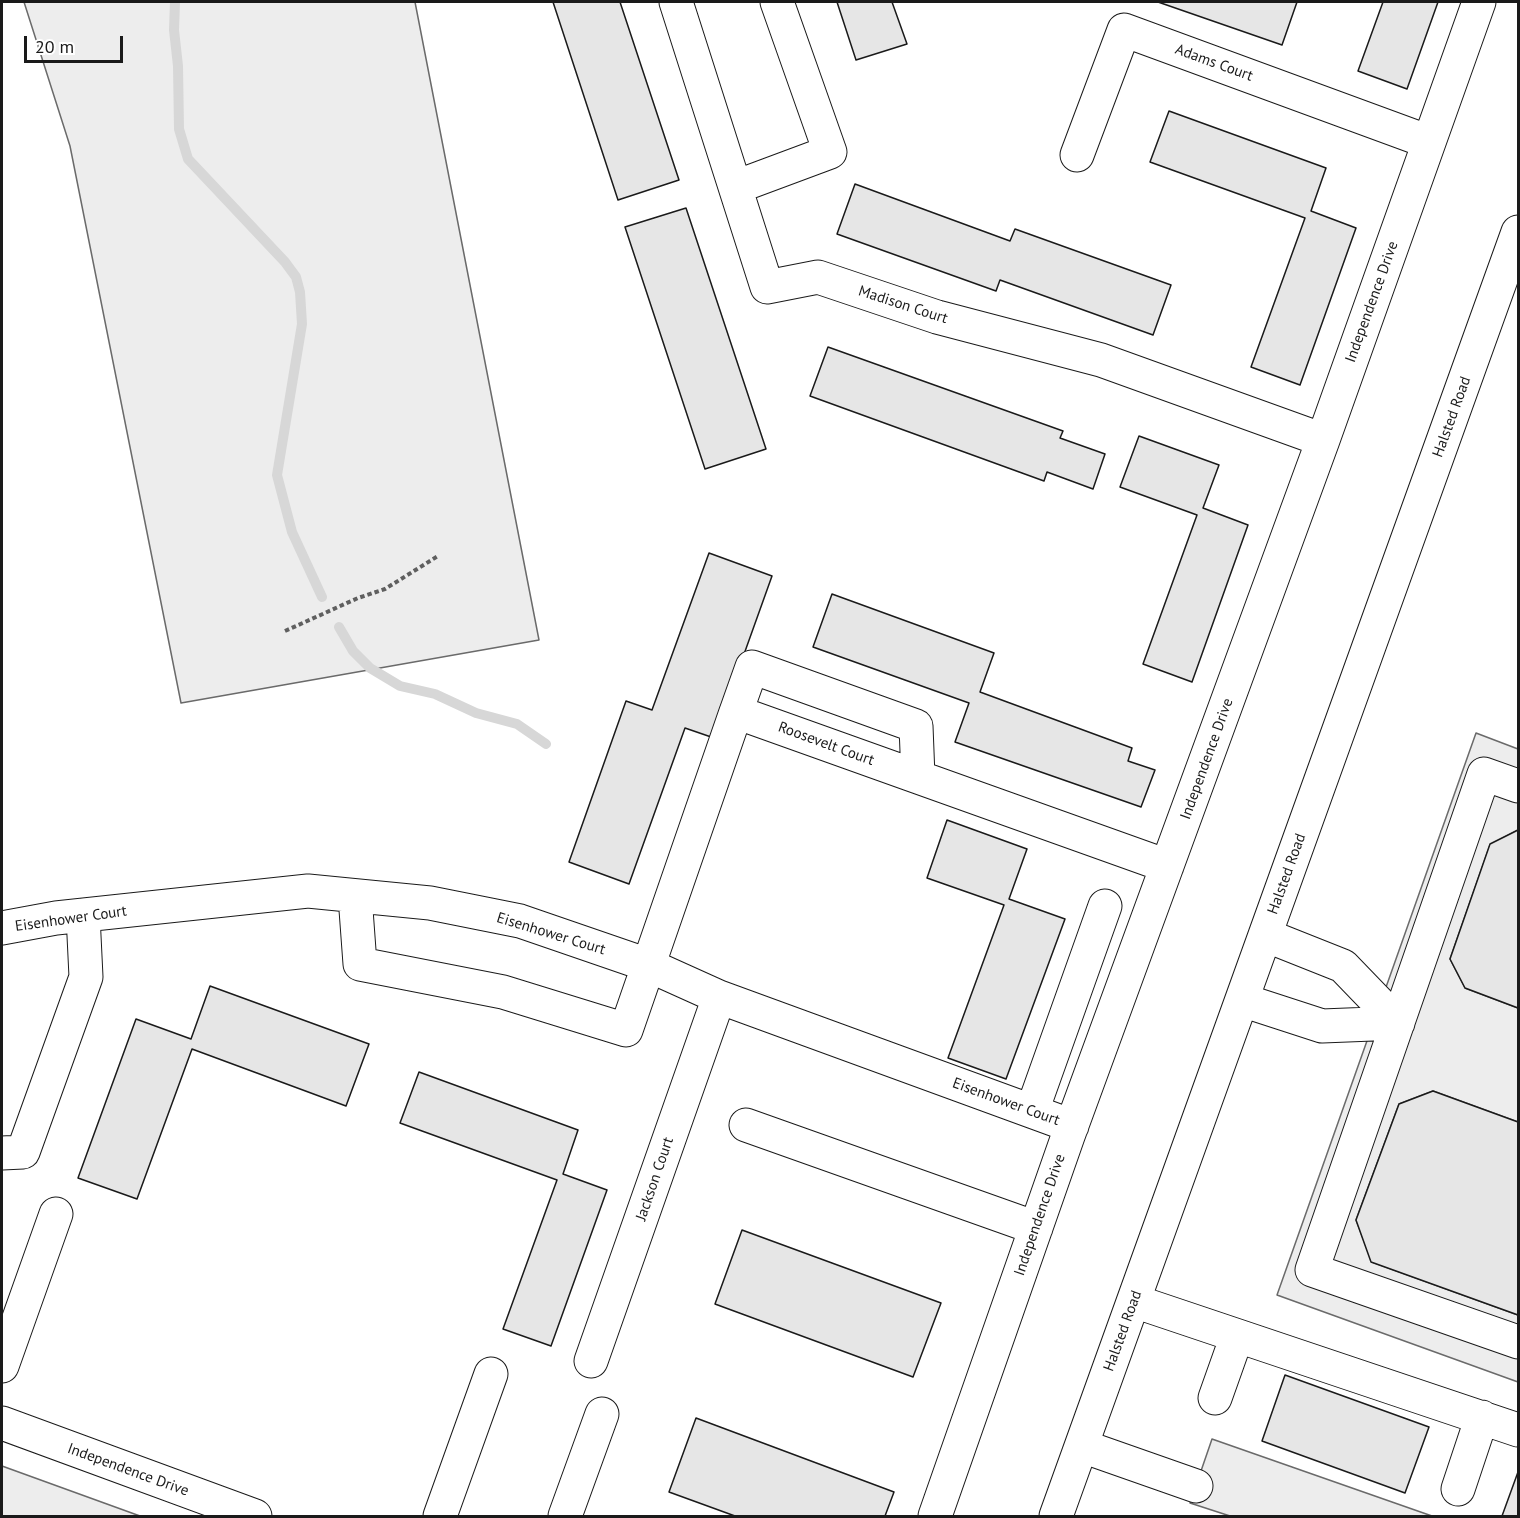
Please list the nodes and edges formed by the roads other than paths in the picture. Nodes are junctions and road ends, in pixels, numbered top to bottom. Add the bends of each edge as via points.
1 (676, 2) edge
2 (777, 2) edge
3 (1479, 2) edge
4 (1429, 142) junction
5 (1077, 155) dead end
6 (736, 188) junction
7 (1518, 232) edge
8 (1323, 440) junction
9 (736, 712) junction
10 (918, 777) junction
11 (1518, 786) edge
12 (1167, 866) junction
13 (355, 896) junction
14 (1105, 906) dead end
15 (83, 915) junction
16 (3, 920) edge
17 (1265, 935) junction
18 (648, 965) junction
19 (719, 997) junction
20 (1242, 1000) junction
21 (1398, 1023) junction
22 (1032, 1112) junction
23 (746, 1125) dead end
24 (1072, 1126) junction
25 (2, 1153) edge
26 (56, 1214) dead end
27 (1036, 1228) junction
28 (1134, 1301) junction
29 (1237, 1336) junction
30 (1518, 1342) edge
31 (591, 1362) dead end
32 (2, 1366) edge
33 (491, 1374) dead end
34 (1215, 1398) dead end
35 (602, 1414) dead end
36 (1482, 1418) junction
37 (2, 1423) edge
38 (1518, 1430) edge
39 (1082, 1446) junction
40 (1196, 1486) dead end
41 (1458, 1490) dead end
42 (255, 1516) edge
43 (440, 1516) edge
44 (565, 1516) edge
45 (935, 1516) edge
46 (1056, 1516) edge

1 - 6 street, Madison Court
2 - 6 street via 830,152
3 - 4 street, Independence Drive
4 - 5 street, Adams Court via 1124,30
4 - 8 street, Independence Drive
6 - 8 street, Madison Court via 767,287 818,277 937,316 1101,360
7 - 17 street, Halsted Road
8 - 12 street, Independence Drive
9 - 10 street, Roosevelt Court
9 - 10 street via 752,667 851,702 916,726
9 - 18 street
10 - 12 street, Roosevelt Court
11 - 21 street via 1484,774
12 - 24 street, Independence Drive
13 - 15 street, Eisenhower Court via 308,891
13 - 18 street, Eisenhower Court via 430,903 520,921
13 - 18 street via 360,964 502,992 626,1030
14 - 22 street
15 - 16 street, Eisenhower Court
15 - 25 street via 86,977 23,1152
17 - 20 street, Halsted Road
17 - 21 street via 1343,966
18 - 19 street, Eisenhower Court
19 - 22 street, Eisenhower Court
19 - 31 street, Jackson Court
20 - 21 street via 1322,1026
20 - 28 street, Halsted Road
21 - 30 street via 1312,1270
22 - 24 street, Eisenhower Court
23 - 27 street
24 - 27 street, Independence Drive
26 - 32 street
27 - 45 street, Independence Drive
28 - 29 street
28 - 39 street, Halsted Road
29 - 34 street
29 - 36 street
33 - 43 street
35 - 44 street
36 - 38 street
36 - 41 street
37 - 42 street, Independence Drive
39 - 40 street
39 - 46 street, Halsted Road

